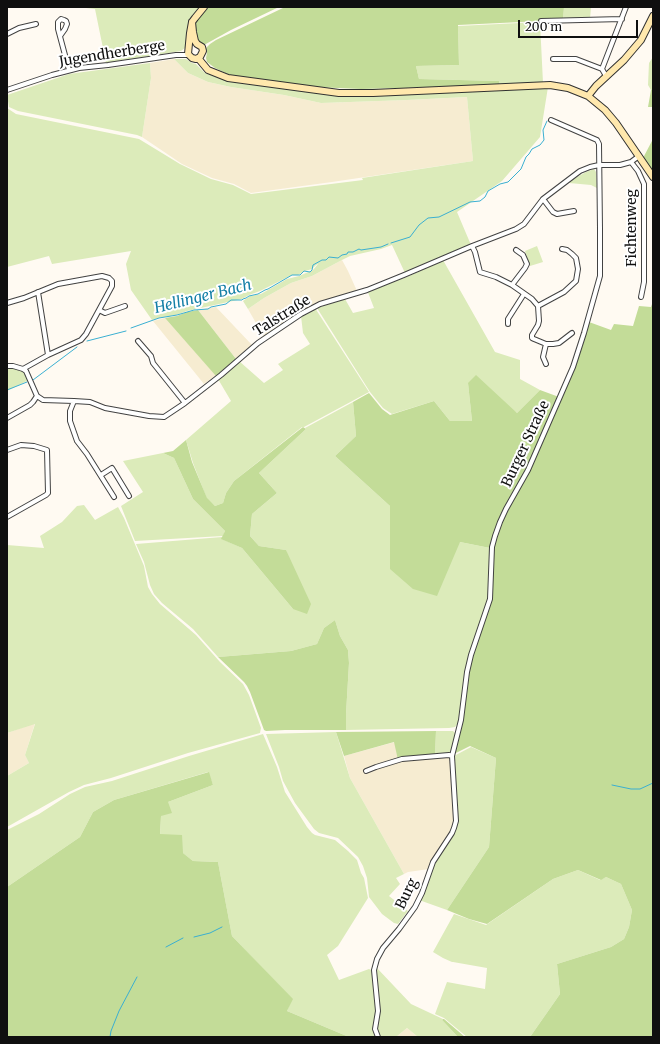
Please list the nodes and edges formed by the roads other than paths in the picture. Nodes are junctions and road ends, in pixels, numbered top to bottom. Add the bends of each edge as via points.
1 (204, 7) edge
2 (626, 7) edge
3 (653, 16) edge
4 (622, 19) junction
5 (192, 22) junction
6 (541, 22) dead end
7 (36, 24) dead end
8 (7, 34) edge
9 (60, 36) dead end
10 (197, 44) junction
11 (188, 51) junction
12 (198, 58) junction
13 (553, 59) dead end
14 (602, 69) junction
15 (68, 70) junction
16 (606, 76) junction
17 (7, 90) edge
18 (588, 96) junction
19 (551, 120) dead end
20 (639, 156) junction
21 (631, 162) junction
22 (599, 166) junction
23 (651, 175) edge
24 (543, 198) junction
25 (574, 211) dead end
26 (472, 246) junction
27 (562, 249) dead end
28 (516, 250) dead end
29 (512, 285) junction
30 (38, 292) junction
31 (524, 294) junction
32 (641, 297) dead end
33 (7, 302) edge
34 (125, 306) dead end
35 (538, 306) junction
36 (99, 310) junction
37 (508, 324) dead end
38 (572, 333) dead end
39 (138, 342) dead end
40 (546, 344) junction
41 (48, 355) junction
42 (546, 364) dead end
43 (7, 366) edge
44 (23, 369) junction
45 (36, 396) junction
46 (74, 401) junction
47 (185, 403) junction
48 (7, 418) edge
49 (7, 450) edge
50 (101, 475) junction
51 (129, 496) dead end
52 (114, 497) dead end
53 (7, 517) edge
54 (458, 730) joint
55 (452, 756) junction
56 (366, 771) dead end
57 (378, 1037) edge

1 - 5 street
2 - 4 street
3 - 16 street via 641,40
4 - 6 street
4 - 14 street
5 - 10 street
5 - 11 street
7 - 8 street
9 - 15 street
10 - 11 street via 192,44
10 - 12 street via 203,51 202,56
11 - 12 street via 194,59
11 - 15 street, Jugendherberge via 176,55
12 - 18 street via 208,70 228,78 338,93 373,94 550,85 568,88
13 - 14 street via 576,59
14 - 16 street
15 - 17 street, Jugendherberge
16 - 18 street
18 - 20 street via 605,110
19 - 22 street via 597,140
20 - 21 street, Talstraße
20 - 23 street
21 - 22 street, Talstraße
21 - 32 street, Fichtenweg via 644,184 644,282
22 - 24 street, Talstraße via 587,167 580,171
22 - 54 street, Burger Straße via 600,276 573,367 528,470 506,509 495,536 490,599 471,655
24 - 25 street via 557,214
24 - 26 street, Talstraße via 524,224
26 - 29 street via 480,272
26 - 47 street, Talstraße via 367,290 320,304 301,314 258,343
27 - 35 street via 576,258 576,281 564,292
28 - 29 street via 523,255 526,264
29 - 31 street
30 - 33 street
30 - 36 street via 58,284 102,276 109,278 112,286
30 - 41 street
31 - 35 street
31 - 37 street via 508,319
34 - 36 street via 105,313
35 - 40 street via 539,320 532,338
36 - 41 street via 81,340
38 - 40 street via 559,343
39 - 47 street
40 - 42 street via 543,358
41 - 44 street
43 - 44 street
44 - 45 street
45 - 46 street, Talstraße via 43,400
45 - 48 street via 30,405
46 - 47 street, Talstraße via 90,402 105,408 158,418 164,418
46 - 50 street via 70,421 77,441
49 - 53 street via 21,445 46,450 48,492
50 - 51 street via 112,468
50 - 52 street
54 - 55 street, Burg
55 - 56 street via 402,759
55 - 57 street, Burg via 456,821 452,834 433,862 415,907 383,948 375,966 378,1011 375,1029

